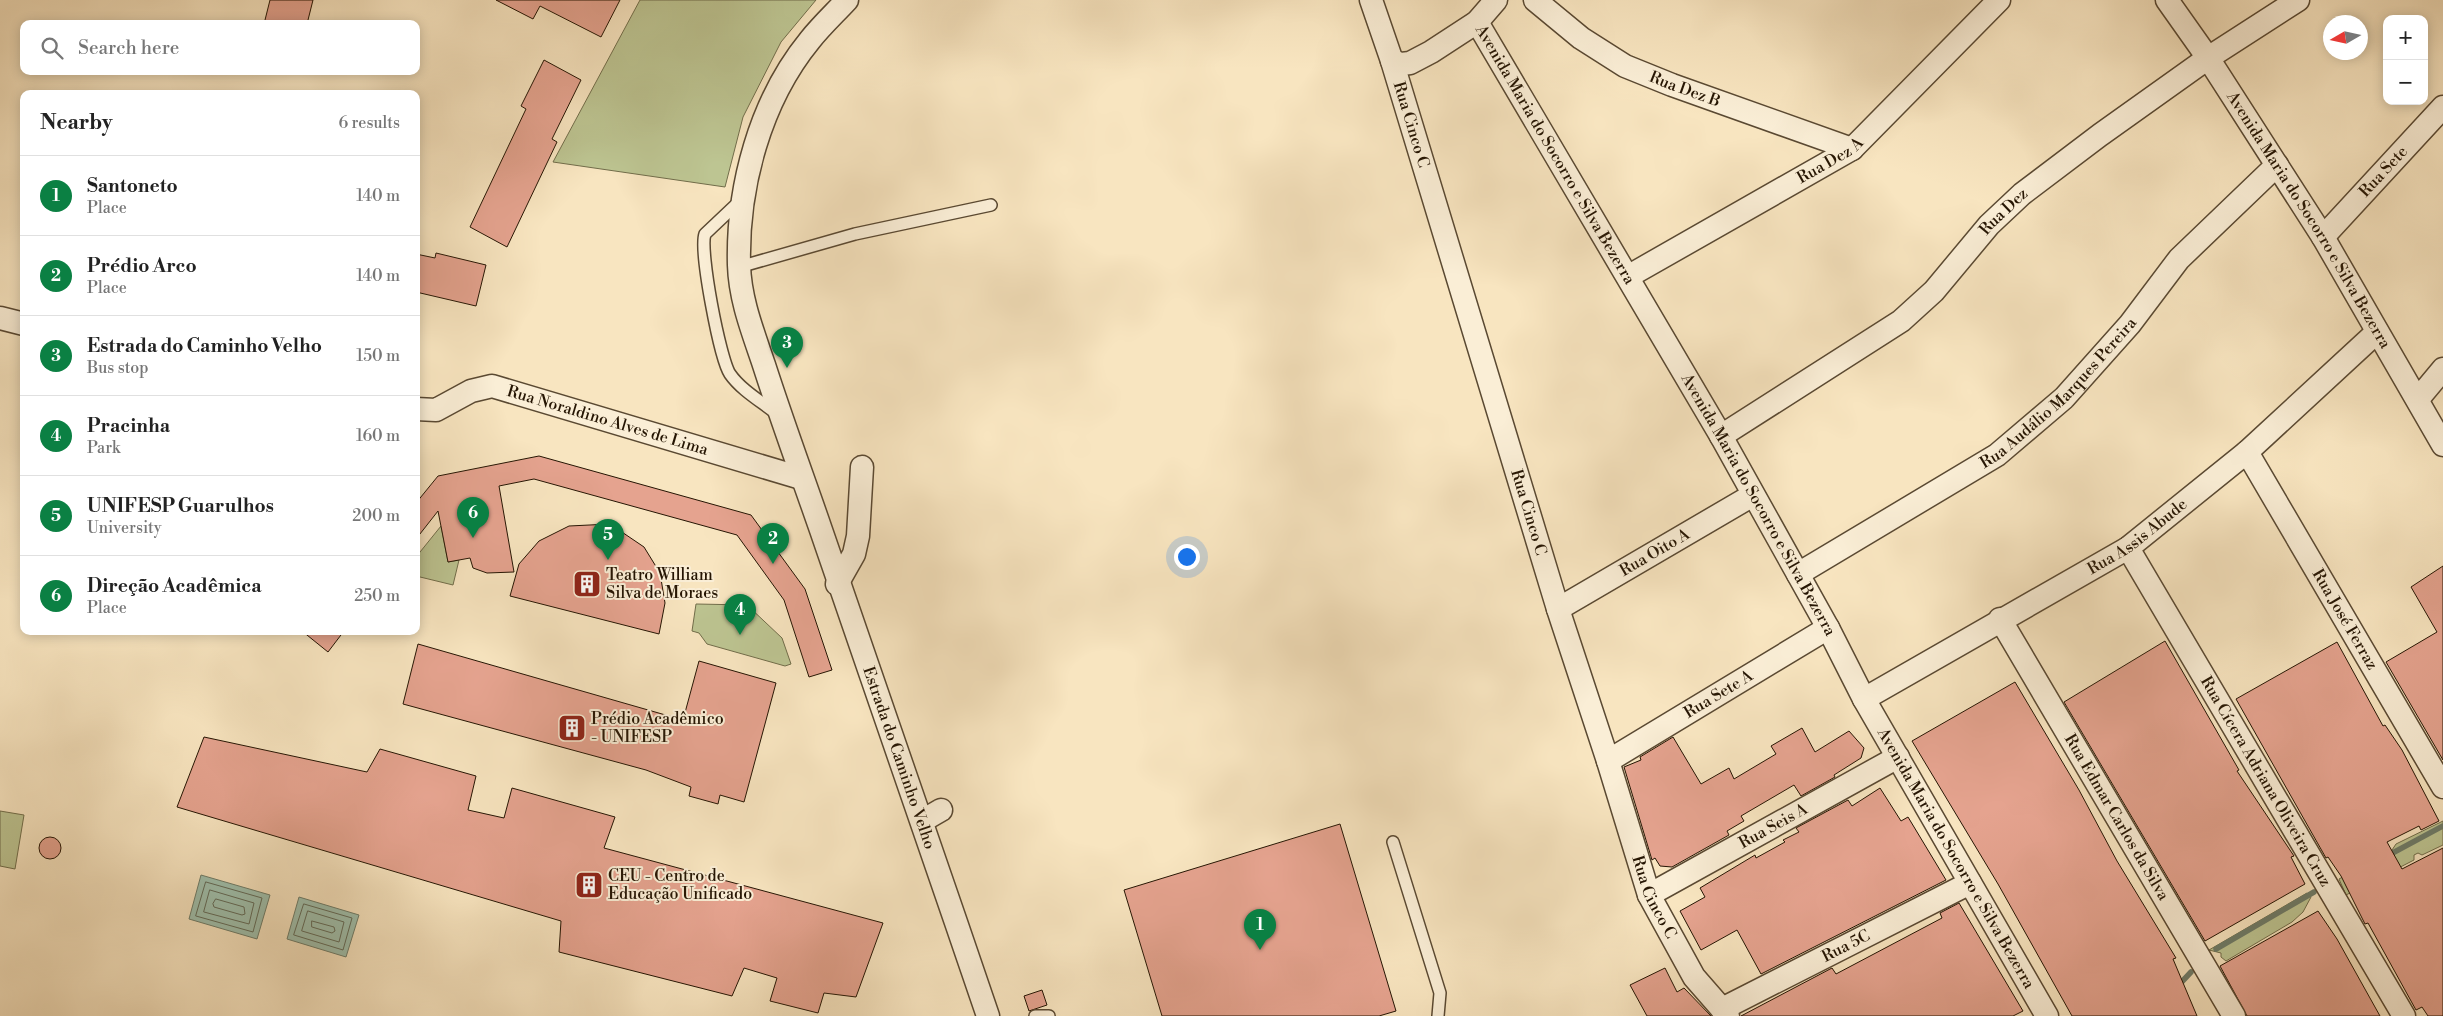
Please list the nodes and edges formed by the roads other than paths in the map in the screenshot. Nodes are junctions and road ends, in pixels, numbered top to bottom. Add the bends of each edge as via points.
1 (847, 0) edge
2 (1370, 0) edge
3 (1496, 0) edge
4 (1535, 0) edge
5 (1999, 0) edge
6 (2167, 0) edge
7 (2298, 0) edge
8 (1478, 22) junction
9 (2208, 58) junction
10 (1392, 61) junction
11 (2443, 108) edge
12 (1852, 149) junction
13 (2277, 165) junction
14 (744, 198) junction
15 (991, 205) dead end
16 (2322, 237) junction
17 (739, 267) junction
18 (1629, 276) junction
19 (0, 318) edge
20 (20, 323) edge
21 (2376, 332) junction
22 (2443, 368) edge
23 (2418, 399) junction
24 (420, 409) edge
25 (780, 416) junction
26 (1721, 436) junction
27 (2443, 445) edge
28 (2247, 452) junction
29 (862, 467) dead end
30 (801, 478) junction
31 (1753, 495) junction
32 (2128, 548) junction
33 (1798, 574) junction
34 (837, 584) junction
35 (1558, 610) junction
36 (2000, 619) junction
37 (1828, 628) junction
38 (1864, 699) junction
39 (1898, 758) junction
40 (1608, 760) junction
41 (2443, 787) edge
42 (1393, 842) dead end
43 (1970, 883) junction
44 (1649, 895) junction
45 (1725, 1012) edge
46 (988, 1016) edge
47 (1035, 1016) edge
48 (1049, 1016) edge
49 (1438, 1016) edge
50 (2047, 1016) edge
51 (2234, 1016) edge
52 (2404, 1016) edge

1 - 14 street, Estrada do Caminho Velho via 810,40 783,80 762,127
2 - 10 street, Rua Cinco C
3 - 8 street, Avenida Maria do Socorro e Silva Bezerra
4 - 12 street, Rua Dez B via 1581,38 1625,66
5 - 12 street, Rua Dez A
6 - 9 street, Avenida Maria do Socorro e Silva Bezerra
7 - 9 street, Rua Dez
8 - 10 street via 1410,63
8 - 18 street, Avenida Maria do Socorro e Silva Bezerra
9 - 13 street, Avenida Maria do Socorro e Silva Bezerra
9 - 26 street, Rua Dez via 2022,194 1989,225 1934,291 1901,321
10 - 35 street, Rua Cinco C
11 - 16 street, Rua Sete
12 - 18 street, Rua Dez A
13 - 16 street, Avenida Maria do Socorro e Silva Bezerra
13 - 33 street, Rua Audálio Marques Pereira via 2179,259 2130,324 2064,398 1997,455
14 - 17 street, Estrada do Caminho Velho
14 - 25 lane via 705,234 702,241 705,271 726,368 736,381
15 - 17 lane via 855,234
16 - 21 street, Avenida Maria do Socorro e Silva Bezerra
17 - 25 street, Estrada do Caminho Velho via 743,302
18 - 26 street, Avenida Maria do Socorro e Silva Bezerra
19 - 20 street
21 - 23 street, Avenida Maria do Socorro e Silva Bezerra
21 - 28 street, Rua Assis Abude
22 - 23 street
23 - 27 street, Avenida Maria do Socorro e Silva Bezerra
24 - 30 street, Rua Noraldino Alves de Lima via 436,410 471,392 492,386
25 - 30 street, Estrada do Caminho Velho
26 - 31 street, Avenida Maria do Socorro e Silva Bezerra
28 - 32 street, Rua Assis Abude
28 - 41 street, Rua José Ferraz
29 - 34 street via 858,536 854,554
30 - 34 street, Estrada do Caminho Velho
31 - 33 street, Avenida Maria do Socorro e Silva Bezerra
31 - 35 street, Rua Oito A
32 - 36 street, Rua Assis Abude
32 - 52 street, Rua Cícera Adriana Oliveira Cruz
33 - 37 street, Avenida Maria do Socorro e Silva Bezerra
34 - 46 street, Estrada do Caminho Velho via 931,815
35 - 40 street, Rua Cinco C
36 - 38 street, Rua Assis Abude
36 - 51 street, Rua Edmar Carlos da Silva
37 - 38 street, Avenida Maria do Socorro e Silva Bezerra
37 - 40 street, Rua Sete A
38 - 39 street, Avenida Maria do Socorro e Silva Bezerra
39 - 43 street, Avenida Maria do Socorro e Silva Bezerra
39 - 44 street, Rua Seis A
40 - 44 street, Rua Cinco C
42 - 49 lane via 1440,993
43 - 45 street, Rua 5C
43 - 50 street, Avenida Maria do Socorro e Silva Bezerra
44 - 45 street, Rua Cinco C via 1694,977
47 - 48 lane

